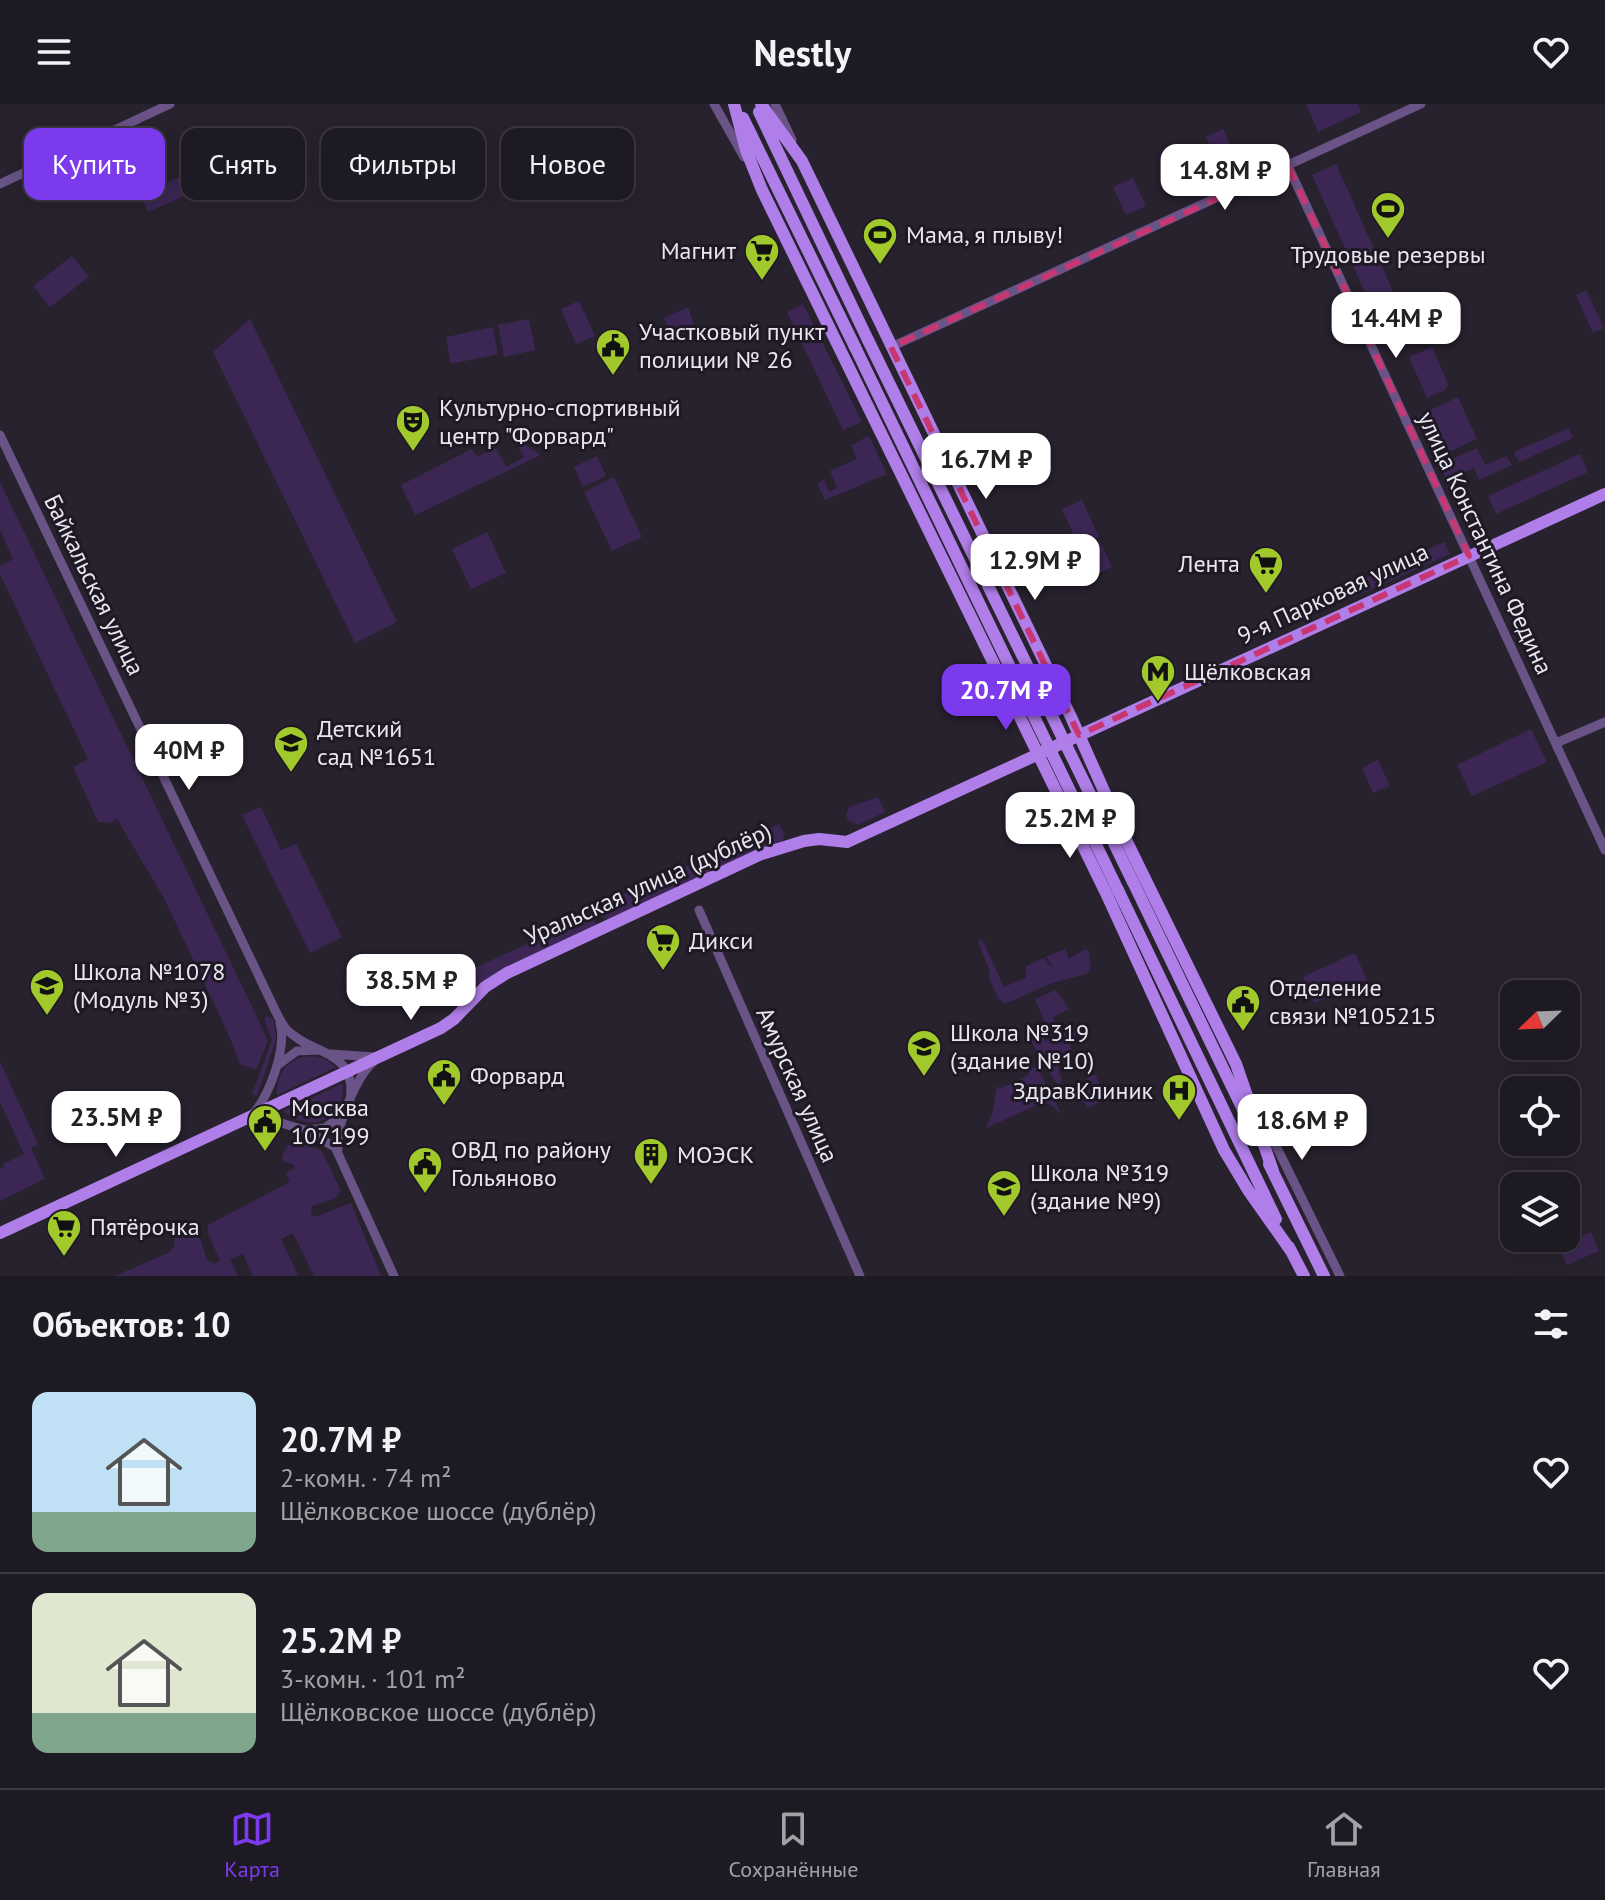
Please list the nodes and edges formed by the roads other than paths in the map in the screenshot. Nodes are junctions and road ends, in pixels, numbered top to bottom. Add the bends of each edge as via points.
1 (170, 104) edge
2 (714, 104) edge
3 (735, 104) edge
4 (758, 104) edge
5 (775, 104) edge
6 (1421, 104) edge
7 (802, 161) junction
8 (1288, 166) junction
9 (0, 184) edge
10 (762, 190) junction
11 (891, 347) junction
12 (0, 435) edge
13 (1605, 494) edge
14 (1469, 556) junction
15 (1049, 672) junction
16 (1008, 694) junction
17 (1605, 722) edge
18 (1079, 735) junction
19 (1556, 743) junction
20 (1037, 754) junction
21 (847, 842) joint
22 (1605, 850) edge
23 (699, 910) dead end
24 (276, 1012) junction
25 (328, 1053) junction
26 (382, 1055) junction
27 (1236, 1064) junction
28 (274, 1071) junction
29 (347, 1071) junction
30 (349, 1103) junction
31 (273, 1106) junction
32 (248, 1118) junction
33 (300, 1129) junction
34 (338, 1151) junction
35 (1273, 1171) junction
36 (0, 1233) edge
37 (1291, 1251) junction
38 (394, 1276) edge
39 (860, 1276) edge
40 (1304, 1276) edge
41 (1324, 1276) edge
42 (1340, 1276) edge

1 - 9 street
2 - 10 street
3 - 10 main road
3 - 37 main road, bridge
4 - 7 main road
4 - 35 main road, bridge
5 - 7 street
6 - 8 street
7 - 11 main road
8 - 11 street
8 - 14 street, улица Константина Федина
10 - 16 main road
11 - 15 main road
12 - 24 street, Байкальская улица
13 - 14 main road, 9-я Парковая улица
14 - 18 main road, 9-я Парковая улица
14 - 19 street, улица Константина Федина
15 - 16 main road via 1048,696 1041,702 1027,706
15 - 18 main road
16 - 20 main road
17 - 19 street
18 - 20 main road, 9-я Парковая улица
18 - 27 main road
19 - 22 street, улица Константина Федина
20 - 21 main road, 9-я Парковая улица
20 - 37 main road via 1224,1150
21 - 26 main road, Уральская улица (дублёр) via 804,841 759,855 507,973 441,1028
23 - 39 street, Амурская улица
24 - 25 street via 294,1035
24 - 28 street via 283,1039
25 - 26 street
25 - 28 street via 297,1051
25 - 29 street
26 - 29 main road, Уральская улица (дублёр)
26 - 30 street via 367,1068
27 - 35 main road
27 - 42 street
28 - 31 street
28 - 32 street
29 - 30 street
29 - 31 main road, Уральская улица (дублёр)
30 - 33 street via 334,1123
30 - 34 street
31 - 32 main road, Уральская улица (дублёр)
31 - 33 street
32 - 33 street
32 - 36 main road, Уральская улица (дублёр)
33 - 34 street
34 - 38 street
35 - 41 main road
37 - 40 main road

